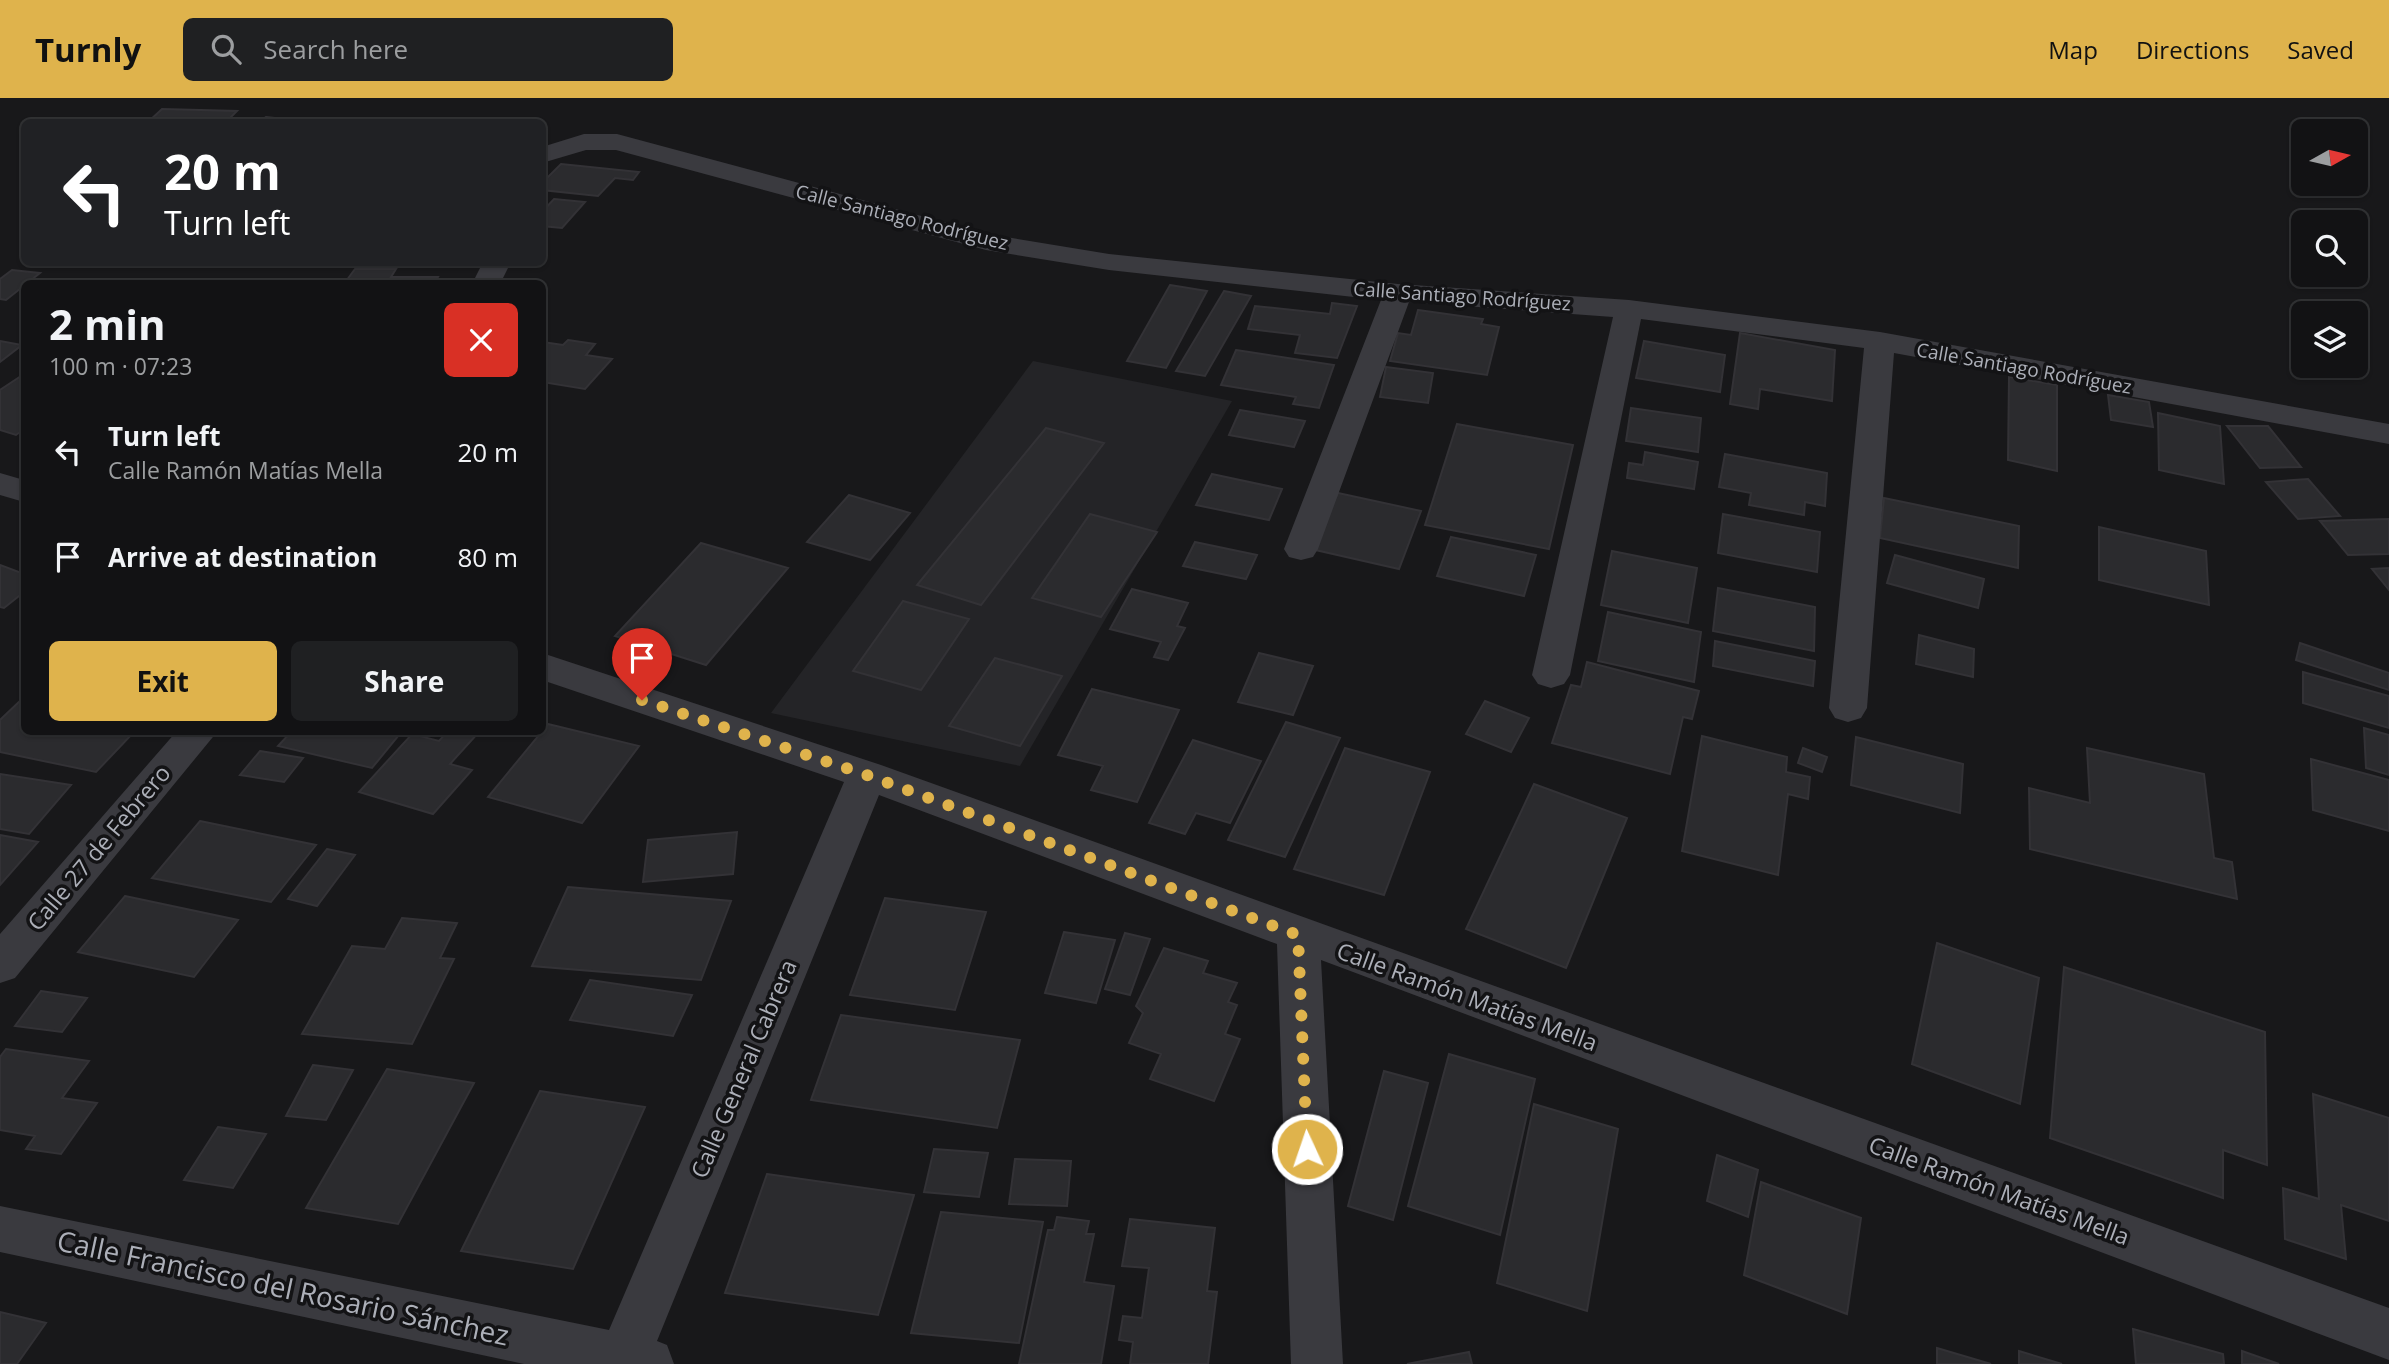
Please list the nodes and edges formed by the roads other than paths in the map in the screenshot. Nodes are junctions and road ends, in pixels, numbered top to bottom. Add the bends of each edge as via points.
1 (546, 154) edge
2 (1398, 293) junction
3 (1629, 309) junction
4 (1880, 341) junction
5 (2389, 434) edge
6 (0, 483) edge
7 (21, 491) edge
8 (1301, 549) dead end
9 (546, 667) edge
10 (1551, 676) dead end
11 (1848, 708) dead end
12 (195, 735) edge
13 (867, 775) junction
14 (1298, 935) junction
15 (0, 965) edge
16 (0, 1228) edge
17 (2389, 1334) edge
18 (631, 1362) edge
19 (1317, 1364) edge

1 - 2 street, Calle Santiago Rodríguez via 584,142 617,142 985,242 1109,262
2 - 3 street, Calle Santiago Rodríguez
2 - 8 street
3 - 4 street, Calle Santiago Rodríguez
3 - 10 street
4 - 5 street, Calle Santiago Rodríguez
4 - 11 street
6 - 7 street
9 - 13 street, Calle Ramón Matías Mella
12 - 15 street, Calle 27 de Febrero
13 - 14 street, Calle Ramón Matías Mella
13 - 18 street, Calle General Cabrera
14 - 17 street, Calle Ramón Matías Mella
14 - 19 street
16 - 18 street, Calle Francisco del Rosario Sánchez

